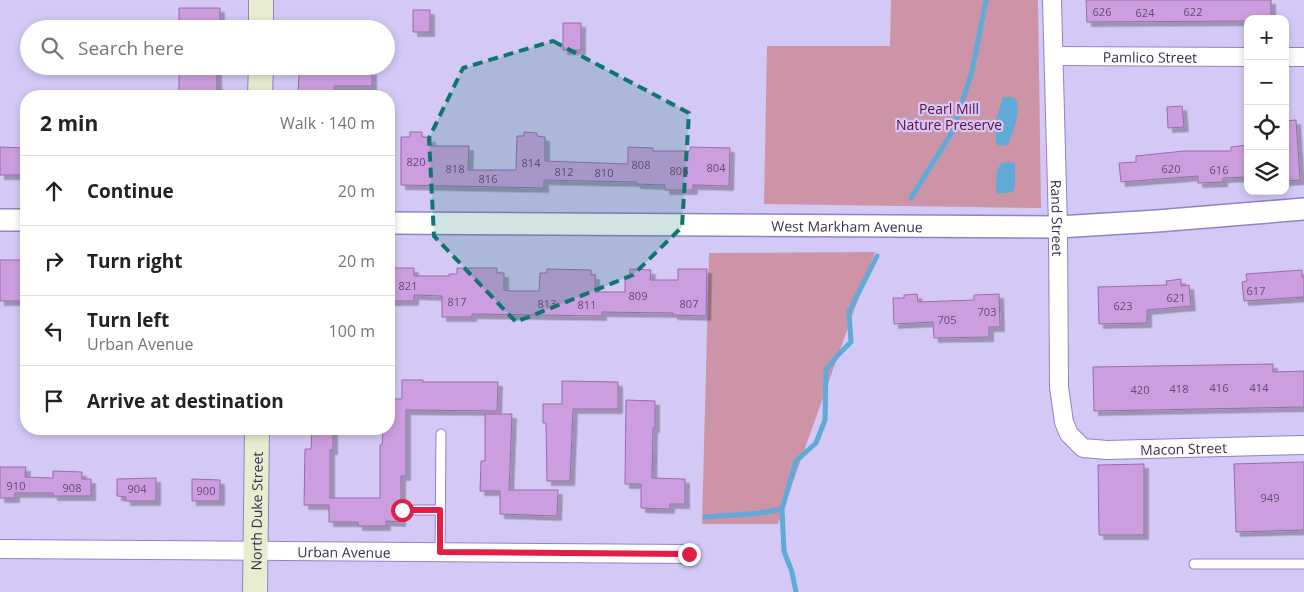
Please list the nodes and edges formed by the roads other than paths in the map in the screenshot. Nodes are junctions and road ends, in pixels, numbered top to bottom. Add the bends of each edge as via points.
1 (261, 0) edge
2 (1052, 0) edge
3 (261, 20) edge
4 (1054, 56) junction
5 (1244, 57) edge
6 (1289, 57) edge
7 (1304, 57) edge
8 (261, 75) edge
9 (260, 90) edge
10 (1304, 209) edge
11 (0, 220) edge
12 (20, 220) edge
13 (395, 223) edge
14 (1058, 227) junction
15 (441, 434) dead end
16 (1069, 434) joint
17 (257, 435) edge
18 (1304, 445) edge
19 (402, 510) dead end
20 (440, 510) junction
21 (0, 549) edge
22 (256, 550) junction
23 (440, 552) junction
24 (689, 554) dead end
25 (1194, 564) dead end
26 (1304, 564) edge
27 (255, 592) edge

1 - 3 main road
2 - 4 street, Rand Street
4 - 5 street, Pamlico Street
4 - 14 street, Rand Street
6 - 7 street
8 - 9 main road
10 - 14 street, West Markham Avenue
11 - 12 street
13 - 14 street, West Markham Avenue
14 - 16 street, Rand Street via 1059,387
15 - 20 lane
16 - 18 street, Macon Street via 1083,448 1107,450
17 - 22 main road, North Duke Street
19 - 20 lane
20 - 23 lane
21 - 22 street, Urban Avenue
22 - 23 street, Urban Avenue
22 - 27 main road, North Duke Street
23 - 24 street, Urban Avenue
25 - 26 lane

